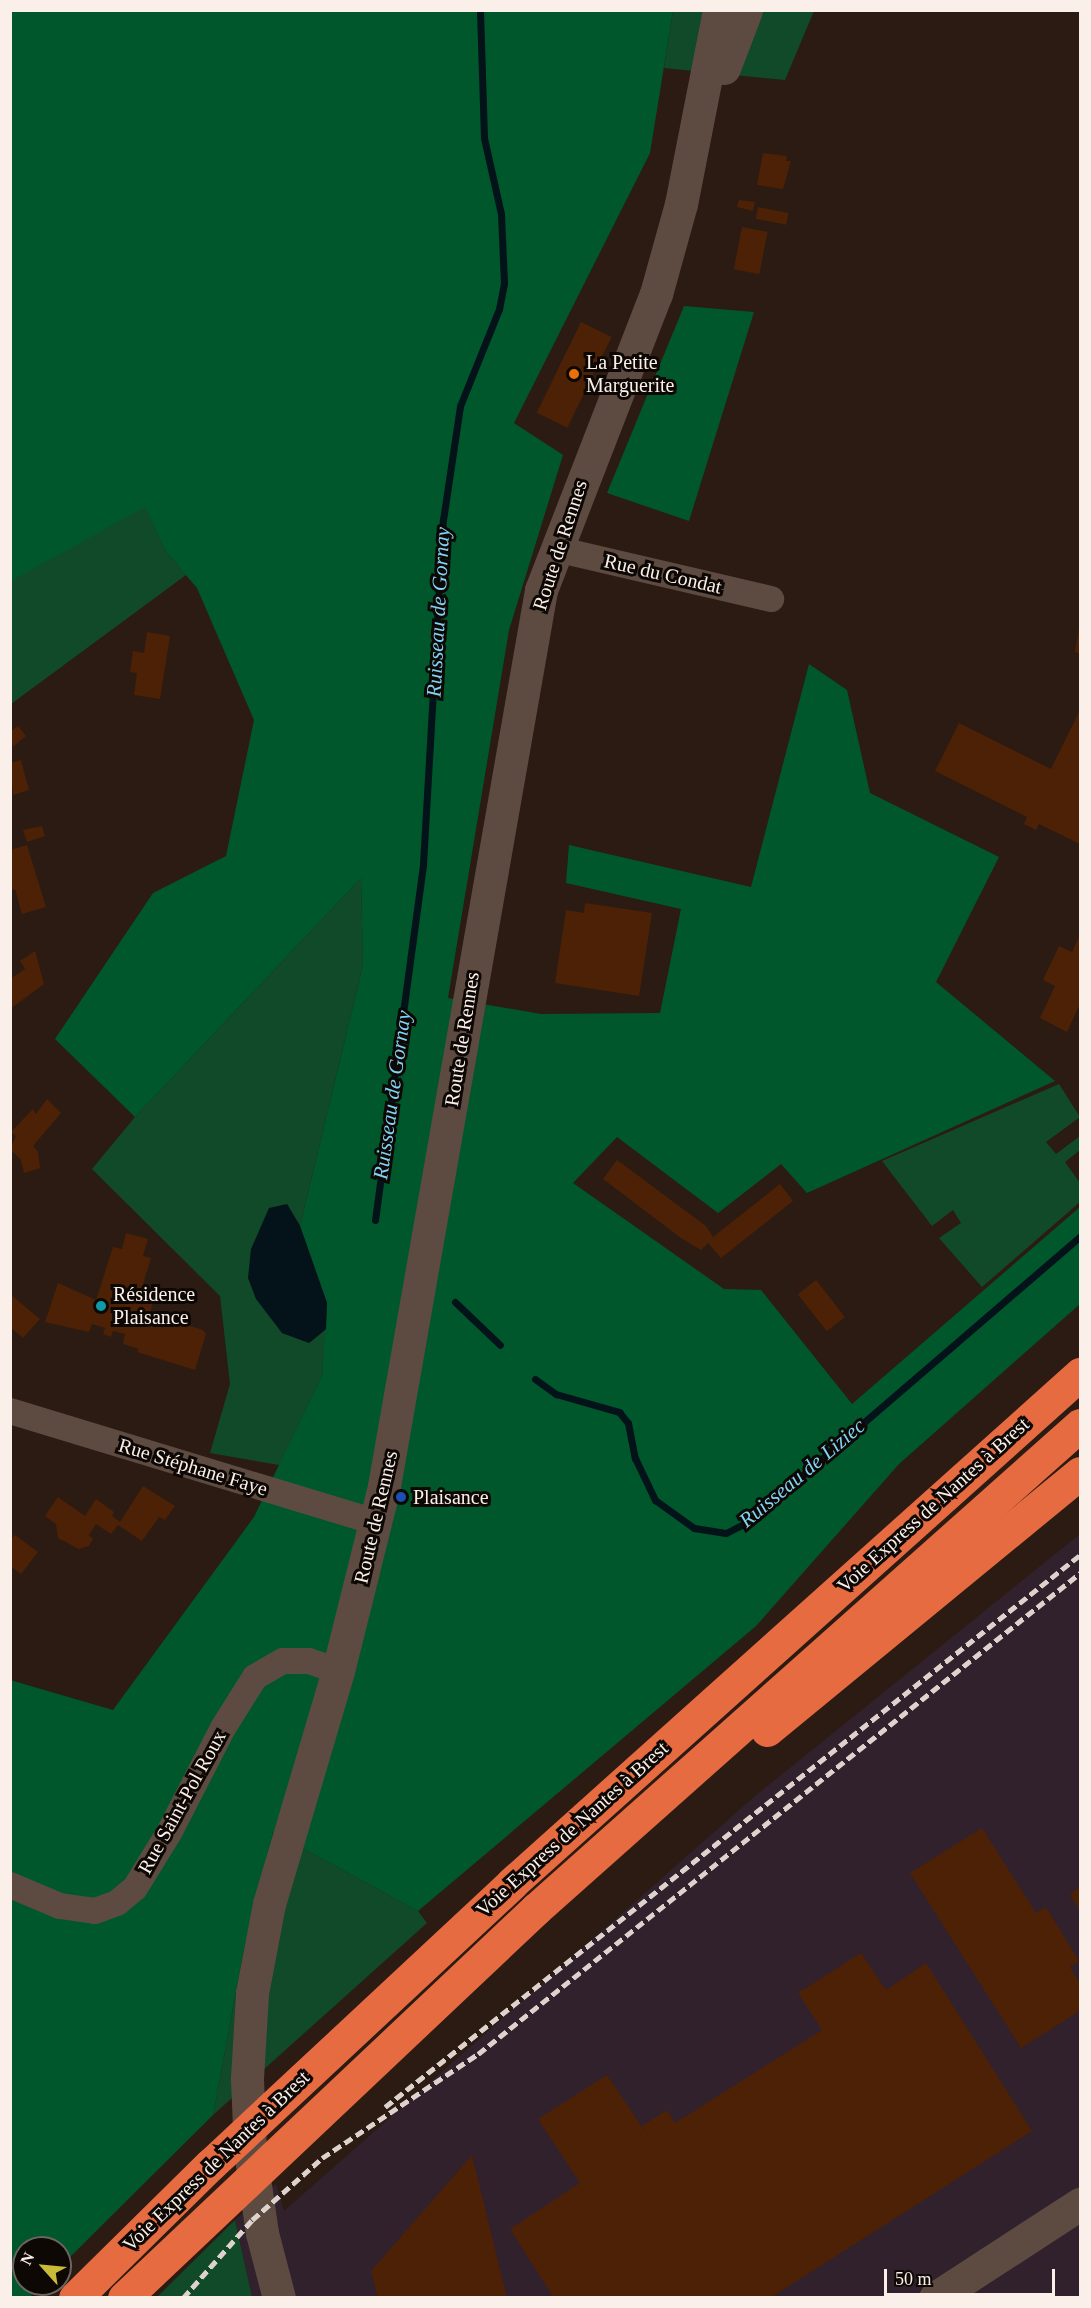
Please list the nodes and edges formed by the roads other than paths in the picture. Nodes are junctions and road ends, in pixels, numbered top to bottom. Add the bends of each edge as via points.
1 (719, 10) edge
2 (746, 10) edge
3 (696, 135) junction
4 (556, 549) junction
5 (771, 599) dead end
6 (1080, 1374) edge
7 (10, 1411) edge
8 (1080, 1425) edge
9 (1080, 1473) edge
10 (376, 1522) junction
11 (338, 1671) junction
12 (711, 1751) junction
13 (10, 1885) edge
14 (1080, 2204) edge
15 (75, 2298) edge
16 (124, 2298) edge
17 (279, 2298) edge
18 (935, 2298) edge

1 - 3 main road, Route de Rennes
2 - 3 main road via 713,108
3 - 4 main road, Route de Rennes via 681,204 640,341
4 - 5 street, Rue du Condat
4 - 10 main road, Route de Rennes via 541,590 532,635 412,1340
6 - 15 highway, Voie Express de Nantes à Brest via 512,1883 218,2157
7 - 10 street, Rue Stéphane Faye
8 - 12 highway, Voie Express de Nantes à Brest
9 - 12 highway via 754,1741
10 - 11 main road, Route de Rennes
11 - 13 street, Rue Saint-Pol Roux via 309,1661 283,1661 255,1677 223,1728 170,1831 135,1888 117,1903 95,1911 60,1906
11 - 17 main road, Route de Rennes via 269,1904 252,1993 247,2078 250,2151 262,2233
12 - 16 highway, Voie Express de Nantes à Brest via 392,2042
14 - 18 main road

